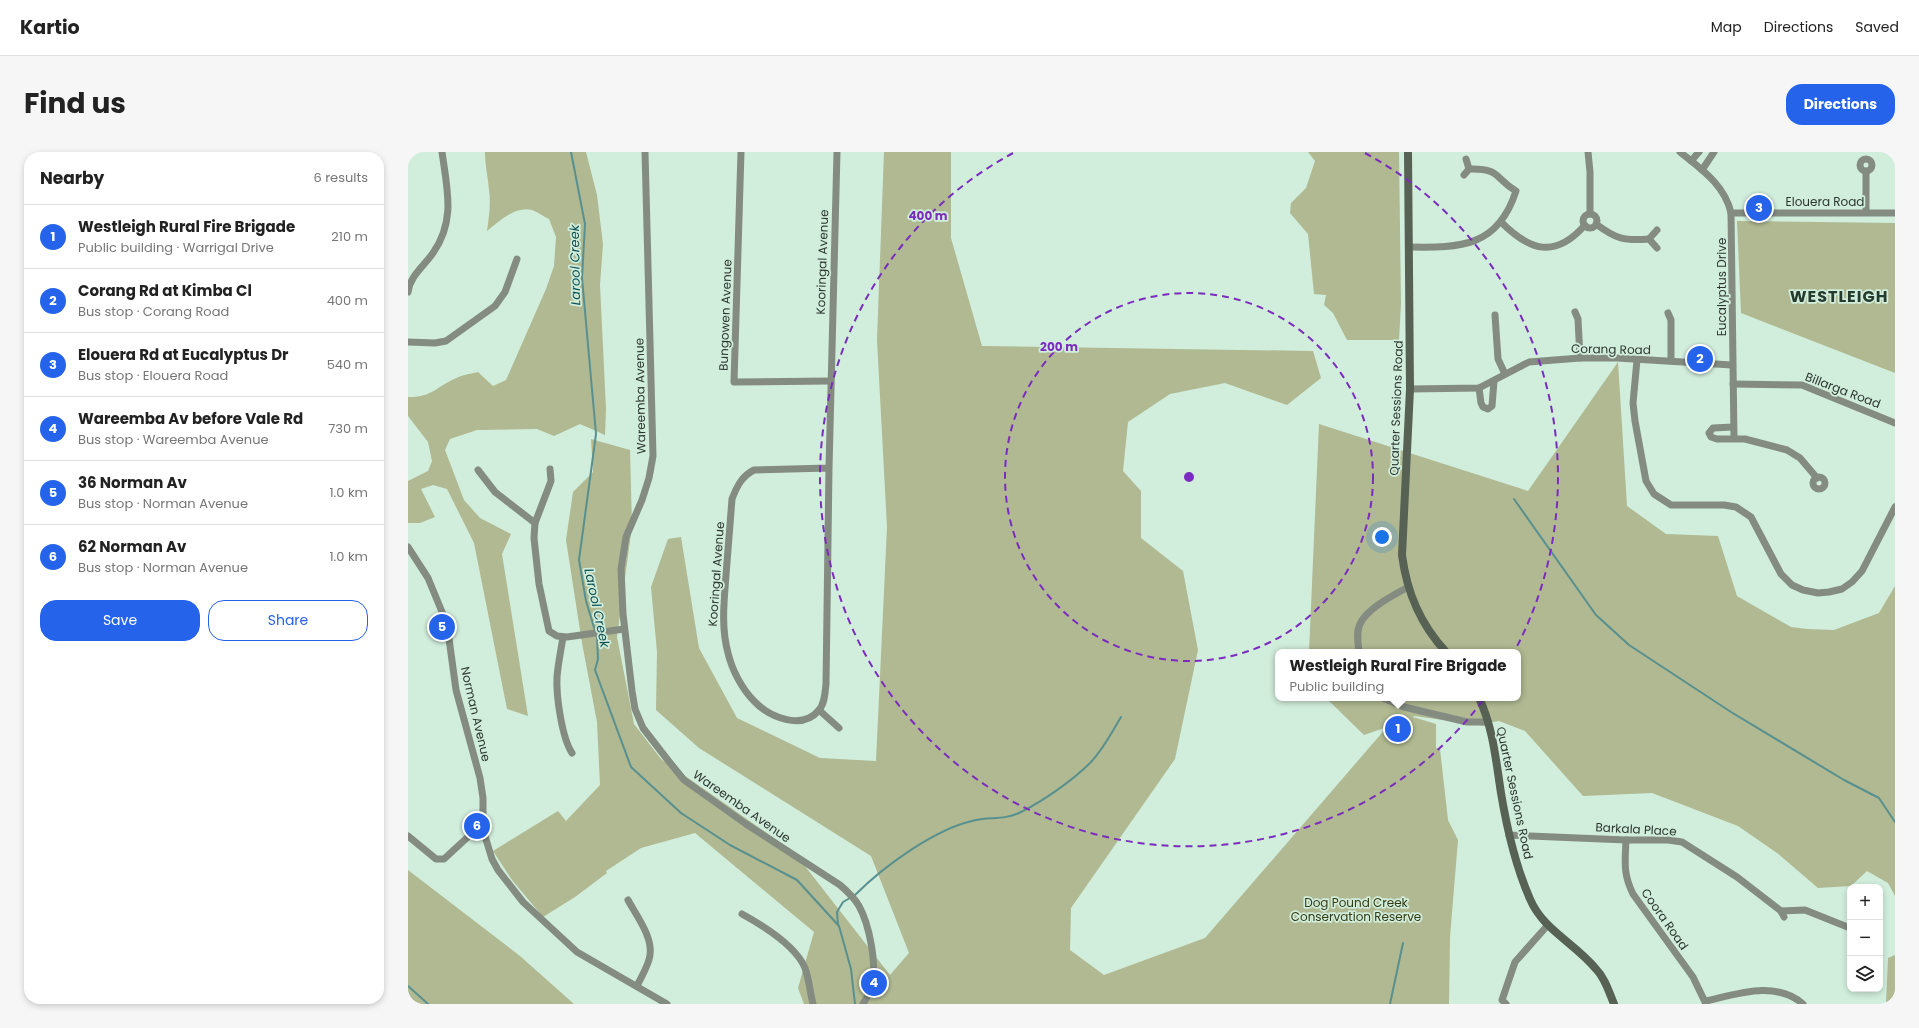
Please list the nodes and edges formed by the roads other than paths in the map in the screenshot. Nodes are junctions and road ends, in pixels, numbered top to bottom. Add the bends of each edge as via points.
1 (442, 152) edge
2 (645, 152) edge
3 (741, 152) edge
4 (837, 152) edge
5 (1408, 152) edge
6 (1588, 152) edge
7 (1680, 152) edge
8 (1699, 152) edge
9 (1714, 152) edge
10 (1466, 159) dead end
11 (1691, 161) junction
12 (1470, 170) junction
13 (1702, 170) junction
14 (1866, 172) dead end
15 (1464, 175) dead end
16 (1866, 212) junction
17 (1895, 212) edge
18 (1730, 213) junction
19 (1590, 214) junction
20 (1501, 222) junction
21 (1596, 224) junction
22 (1585, 226) junction
23 (1657, 230) dead end
24 (1649, 239) junction
25 (1409, 247) junction
26 (1657, 248) dead end
27 (517, 259) dead end
28 (408, 292) edge
29 (1576, 312) dead end
30 (1668, 313) dead end
31 (1495, 315) dead end
32 (408, 342) edge
33 (1580, 358) junction
34 (1636, 360) junction
35 (1671, 361) junction
36 (1732, 365) junction
37 (1505, 374) junction
38 (830, 381) junction
39 (1494, 381) junction
40 (1733, 384) junction
41 (1410, 388) junction
42 (1479, 388) junction
43 (1895, 423) edge
44 (1733, 427) junction
45 (1734, 438) junction
46 (829, 468) junction
47 (550, 469) dead end
48 (478, 470) dead end
49 (1817, 478) dead end
50 (1895, 507) edge
51 (535, 523) junction
52 (408, 547) edge
53 (1408, 587) junction
54 (624, 628) junction
55 (563, 637) junction
56 (1359, 649) edge
57 (1444, 649) edge
58 (1399, 701) edge
59 (1480, 701) edge
60 (819, 710) junction
61 (1488, 722) junction
62 (839, 728) dead end
63 (572, 753) dead end
64 (483, 823) junction
65 (1509, 834) junction
66 (408, 836) edge
67 (1626, 840) junction
68 (628, 900) dead end
69 (742, 914) dead end
70 (1547, 926) junction
71 (1847, 927) edge
72 (637, 986) junction
73 (1706, 1002) edge
74 (667, 1004) edge
75 (813, 1004) edge
76 (863, 1004) edge
77 (1506, 1004) edge
78 (1614, 1004) edge
79 (1803, 1004) edge

1 - 28 street via 449,207 448,220 439,243 412,279
2 - 54 street, Wareemba Avenue via 653,456 649,478 626,537 623,553 621,582
3 - 38 street, Bungowen Avenue via 734,382
4 - 38 street, Kooringal Avenue
5 - 25 main road, Quarter Sessions Road
6 - 19 street
7 - 11 street, Eucalyptus Drive
8 - 11 street
9 - 13 street
10 - 12 street
11 - 13 street, Eucalyptus Drive
12 - 15 street
12 - 20 street via 1492,172 1516,191 1513,202
13 - 18 street, Eucalyptus Drive via 1719,186
14 - 16 street
16 - 17 street, Elouera Road
16 - 18 street, Elouera Road
18 - 36 street, Eucalyptus Drive
19 - 21 street via 1596,217
19 - 22 street via 1584,218
20 - 22 street via 1515,236 1540,247 1562,245
20 - 25 street via 1477,240 1462,245 1446,248
21 - 22 street via 1589,228
21 - 24 street via 1620,239
23 - 24 street
24 - 26 street
25 - 41 main road, Quarter Sessions Road
27 - 32 street via 505,292 496,306 446,341
29 - 33 street
30 - 35 street via 1671,320
31 - 37 street via 1498,359
33 - 34 street, Corang Road
33 - 37 street, Corang Road via 1529,362
34 - 35 street, Corang Road
34 - 50 street via 1633,403 1635,421 1646,481 1654,494 1671,504 1736,507 1751,517 1781,574 1792,584 1803,590 1818,593 1842,589 1852,582 1862,571
35 - 36 street, Corang Road
36 - 40 street, Eucalyptus Drive
37 - 39 street, Corang Road
38 - 46 street, Kooringal Avenue
39 - 42 street, Corang Road
39 - 42 street via 1492,406 1488,409 1483,408
40 - 43 street, Billarga Road via 1802,385
40 - 44 street, Eucalyptus Drive
41 - 42 street, Corang Road
41 - 53 main road, Quarter Sessions Road via 1402,546
44 - 45 street, Eucalyptus Drive
44 - 45 street via 1713,428 1709,433 1712,438
45 - 49 street via 1787,450 1800,458
46 - 60 street, Kooringal Avenue via 826,684 825,697
46 - 60 street, Kooringal Avenue via 754,470 740,481 732,499 722,619 728,655 741,683 754,701 767,712 782,719 798,721
47 - 51 street via 552,481
48 - 51 street via 495,492
51 - 55 street via 539,584 547,625 552,635
52 - 64 street, Norman Avenue via 428,578 447,624 456,690 480,778
53 - 56 street via 1386,599 1360,623 1357,638
53 - 57 main road, Quarter Sessions Road via 1424,624
54 - 55 street
54 - 76 street, Wareemba Avenue via 636,710 643,728 666,759 684,780 840,885 858,906 865,921 873,954 872,983
55 - 63 street via 557,693 566,744
58 - 61 street via 1404,707 1472,723
59 - 61 main road, Quarter Sessions Road
60 - 62 street
61 - 65 main road, Quarter Sessions Road
64 - 66 street via 444,859 436,860
64 - 72 street, Norman Avenue via 492,859 523,902 577,952
65 - 67 street, Barkala Place
65 - 70 main road, Quarter Sessions Road via 1530,900
67 - 71 street, Barkala Place via 1682,842 1737,877 1783,914 1806,910
67 - 73 street, Coora Road via 1626,880 1693,977
68 - 72 street via 646,934 650,955
69 - 75 street via 774,934 793,951 804,967
70 - 77 street via 1516,962 1502,1000
70 - 78 main road, Quarter Sessions Road via 1586,957 1598,970
72 - 74 street, Norman Avenue
73 - 79 street via 1766,990 1785,994

